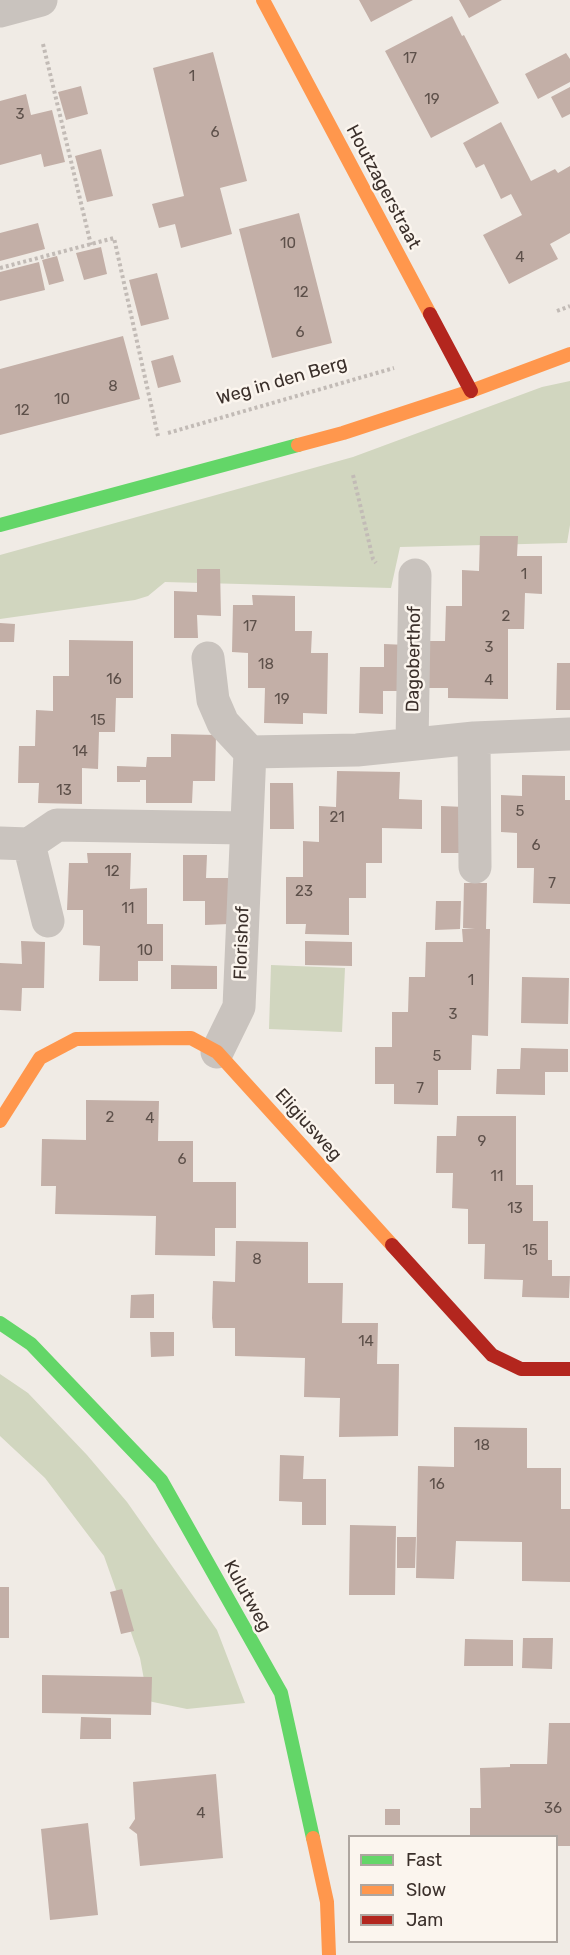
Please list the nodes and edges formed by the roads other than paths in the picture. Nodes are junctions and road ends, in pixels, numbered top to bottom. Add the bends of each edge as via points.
1 (263, 0) edge
2 (37, 1) edge
3 (0, 11) edge
4 (570, 354) edge
5 (471, 391) junction
6 (0, 525) edge
7 (415, 575) road end
8 (208, 658) dead end
9 (570, 735) edge
10 (474, 738) junction
11 (412, 743) junction
12 (250, 752) junction
13 (246, 828) junction
14 (14, 843) edge
15 (475, 867) dead end
16 (48, 921) dead end
17 (217, 1052) junction
18 (0, 1121) edge
19 (0, 1323) edge
20 (570, 1369) edge
21 (328, 1955) edge

1 - 5 street, Houtzagerstraat
2 - 3 street
4 - 5 street
5 - 6 street via 343,433
7 - 11 street, Dagoberthof
8 - 12 street via 213,700 224,723
9 - 10 street
10 - 11 street
10 - 15 street
11 - 12 street via 357,750
12 - 13 street, Florishof
13 - 14 street via 57,825
13 - 17 street, Florishof via 239,1007
14 - 16 street
17 - 18 street, Eligiusweg via 191,1038 76,1039 40,1058
17 - 20 street, Eligiusweg via 492,1355 521,1369
19 - 21 street, Kulutweg via 31,1344 161,1480 281,1693 327,1902

